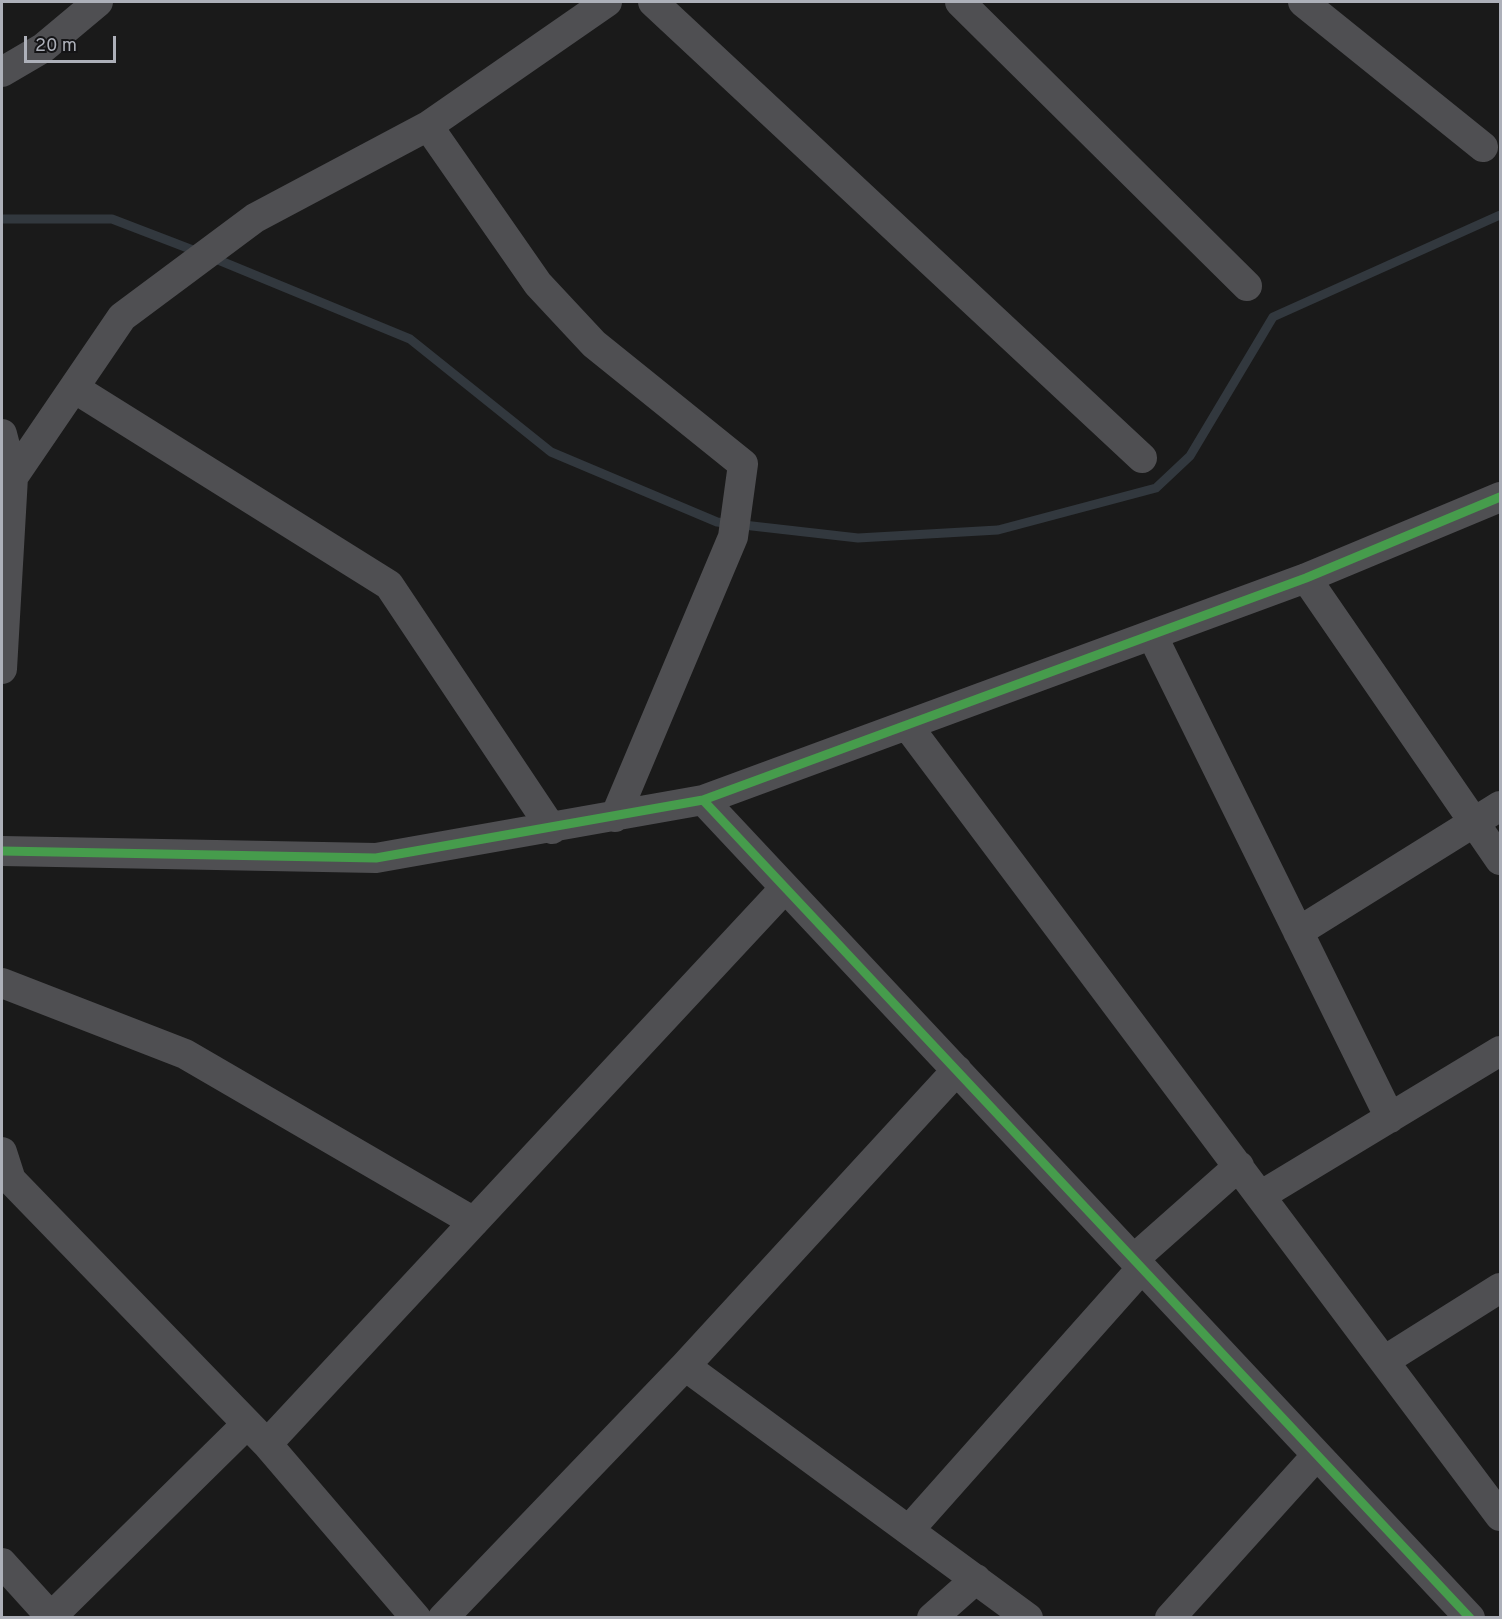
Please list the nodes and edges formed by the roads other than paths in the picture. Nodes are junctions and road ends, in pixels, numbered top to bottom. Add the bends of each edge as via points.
1 (98, 2) edge
2 (608, 2) edge
3 (653, 2) edge
4 (960, 2) edge
5 (1303, 2) edge
6 (573, 12) edge
7 (2, 72) edge
8 (428, 126) junction
9 (1483, 147) dead end
10 (1246, 286) dead end
11 (74, 388) junction
12 (2, 434) edge
13 (1142, 458) dead end
14 (13, 477) junction
15 (1500, 497) edge
16 (1306, 578) junction
17 (1152, 635) junction
18 (2, 669) edge
19 (908, 725) junction
20 (703, 801) junction
21 (1500, 806) edge
22 (615, 817) junction
23 (1474, 822) junction
24 (552, 829) junction
25 (2, 851) edge
26 (1500, 860) edge
27 (785, 888) junction
28 (1298, 932) junction
29 (2, 983) edge
30 (1500, 1051) edge
31 (957, 1070) junction
32 (1390, 1118) junction
33 (2, 1152) edge
34 (1239, 1166) junction
35 (1260, 1196) junction
36 (474, 1222) junction
37 (1138, 1264) junction
38 (1500, 1288) edge
39 (1384, 1361) junction
40 (685, 1366) junction
41 (257, 1434) junction
42 (1317, 1455) junction
43 (1500, 1516) edge
44 (909, 1530) junction
45 (2, 1563) edge
46 (976, 1579) junction
47 (51, 1617) edge
48 (416, 1617) edge
49 (443, 1617) edge
50 (932, 1617) edge
51 (1028, 1617) edge
52 (1170, 1617) edge
53 (1468, 1617) edge

1 - 7 street via 43,48
2 - 6 street
3 - 13 street
4 - 10 street
5 - 9 street
6 - 8 street
8 - 11 street via 255,218 122,317
8 - 22 street via 538,284 594,344 743,464 734,526
11 - 14 street
11 - 24 street via 389,585
12 - 14 street
14 - 18 street
15 - 16 street
16 - 17 street
16 - 23 street
17 - 19 street
17 - 28 street
19 - 20 street
19 - 34 street
20 - 22 street
20 - 27 street
21 - 23 street
22 - 24 street
23 - 26 street
23 - 28 street
24 - 25 street via 376,858
27 - 31 street
27 - 36 street
28 - 32 street
29 - 36 street via 185,1054
30 - 32 street
31 - 37 street
31 - 40 street
32 - 35 street
33 - 41 street via 10,1180
34 - 35 street
34 - 37 street
35 - 39 street
36 - 41 street
37 - 42 street
37 - 44 street
38 - 39 street
39 - 43 street
40 - 44 street
40 - 49 street
41 - 47 street
41 - 48 street
42 - 52 street
42 - 53 street
44 - 46 street
45 - 47 street
46 - 50 street
46 - 51 street

